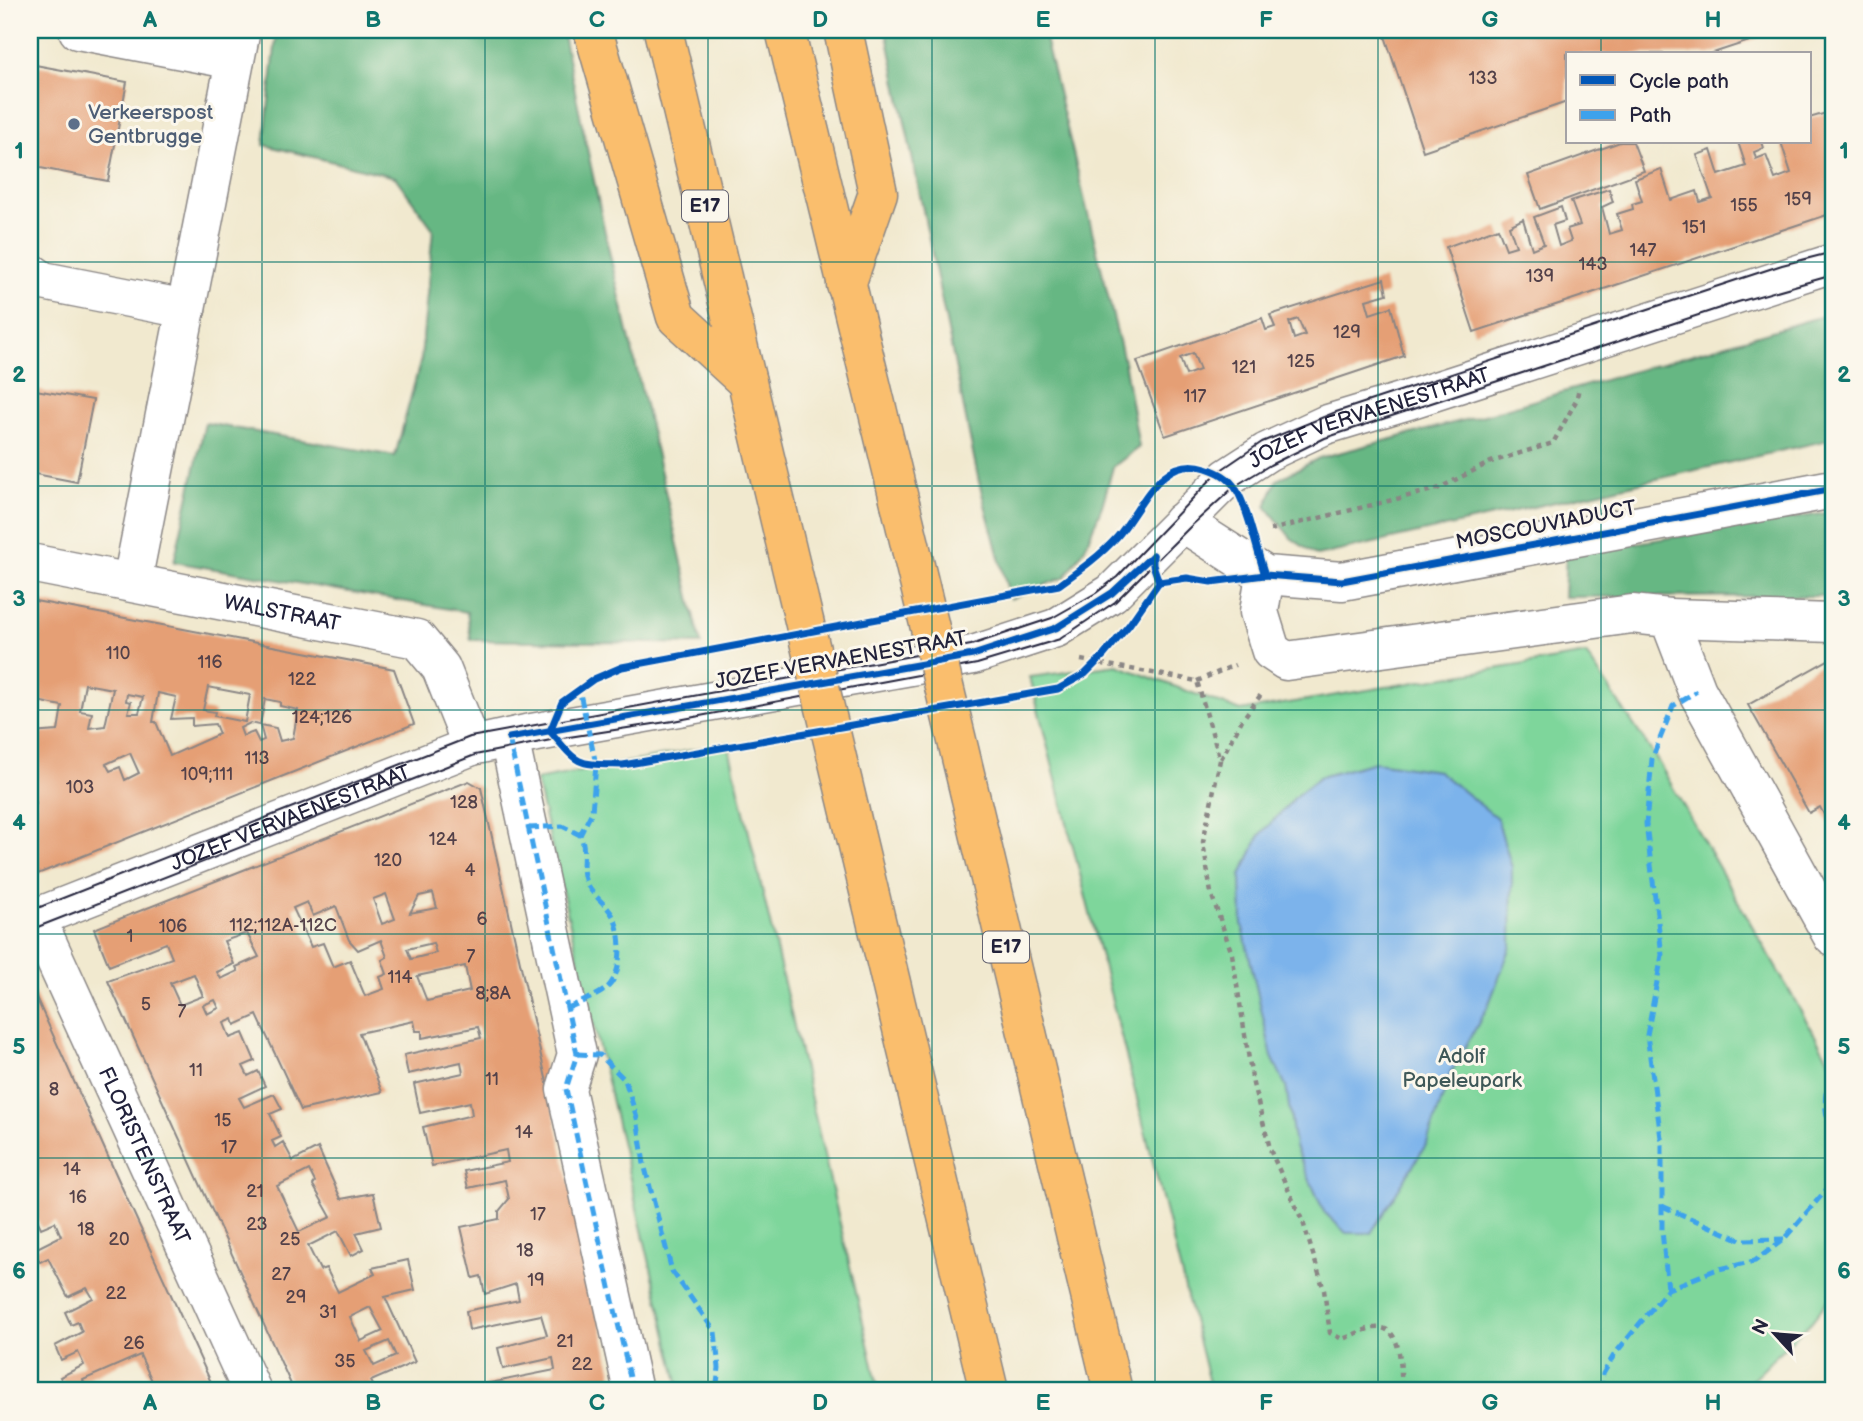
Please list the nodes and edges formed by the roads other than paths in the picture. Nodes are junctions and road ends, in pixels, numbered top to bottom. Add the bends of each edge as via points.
1 (78, 30) edge
2 (593, 30) edge
3 (663, 30) edge
4 (785, 30) edge
5 (843, 30) edge
6 (238, 45) edge
7 (1833, 263) edge
8 (30, 272) edge
9 (846, 285) junction
10 (186, 309) junction
11 (747, 382) junction
12 (1833, 489) edge
13 (1182, 522) junction
14 (30, 563) edge
15 (1265, 575) junction
16 (132, 582) junction
17 (1669, 618) junction
18 (1833, 623) edge
19 (509, 737) junction
20 (472, 746) junction
21 (33, 919) edge
22 (1833, 937) edge
23 (252, 1391) edge
24 (634, 1391) edge
25 (989, 1391) edge
26 (1113, 1391) edge

1 - 6 street
2 - 11 highway via 676,317
3 - 11 highway, E17
4 - 9 highway, E17
5 - 9 highway via 878,193
6 - 10 street
7 - 13 street, JOZEF VERVAENESTRAAT via 1352,415 1267,452 1227,478
8 - 10 street via 43,281
9 - 26 highway, E17, bridge
10 - 16 street
11 - 25 highway, E17, bridge
12 - 15 street, MOSCOUVIADUCT via 1342,581
13 - 15 street, MOSCOUVIADUCT
13 - 19 street, JOZEF VERVAENESTRAAT via 1112,593 1056,628 974,654
14 - 16 street, WALSTRAAT
15 - 17 street via 1259,612 1271,651 1286,661 1632,614
16 - 20 street, WALSTRAAT via 417,639 441,668
17 - 18 street
17 - 22 street via 1697,691
19 - 20 street, JOZEF VERVAENESTRAAT
19 - 24 street via 577,1054 566,1089
20 - 21 street, JOZEF VERVAENESTRAAT
21 - 23 street, FLORISTENSTRAAT

